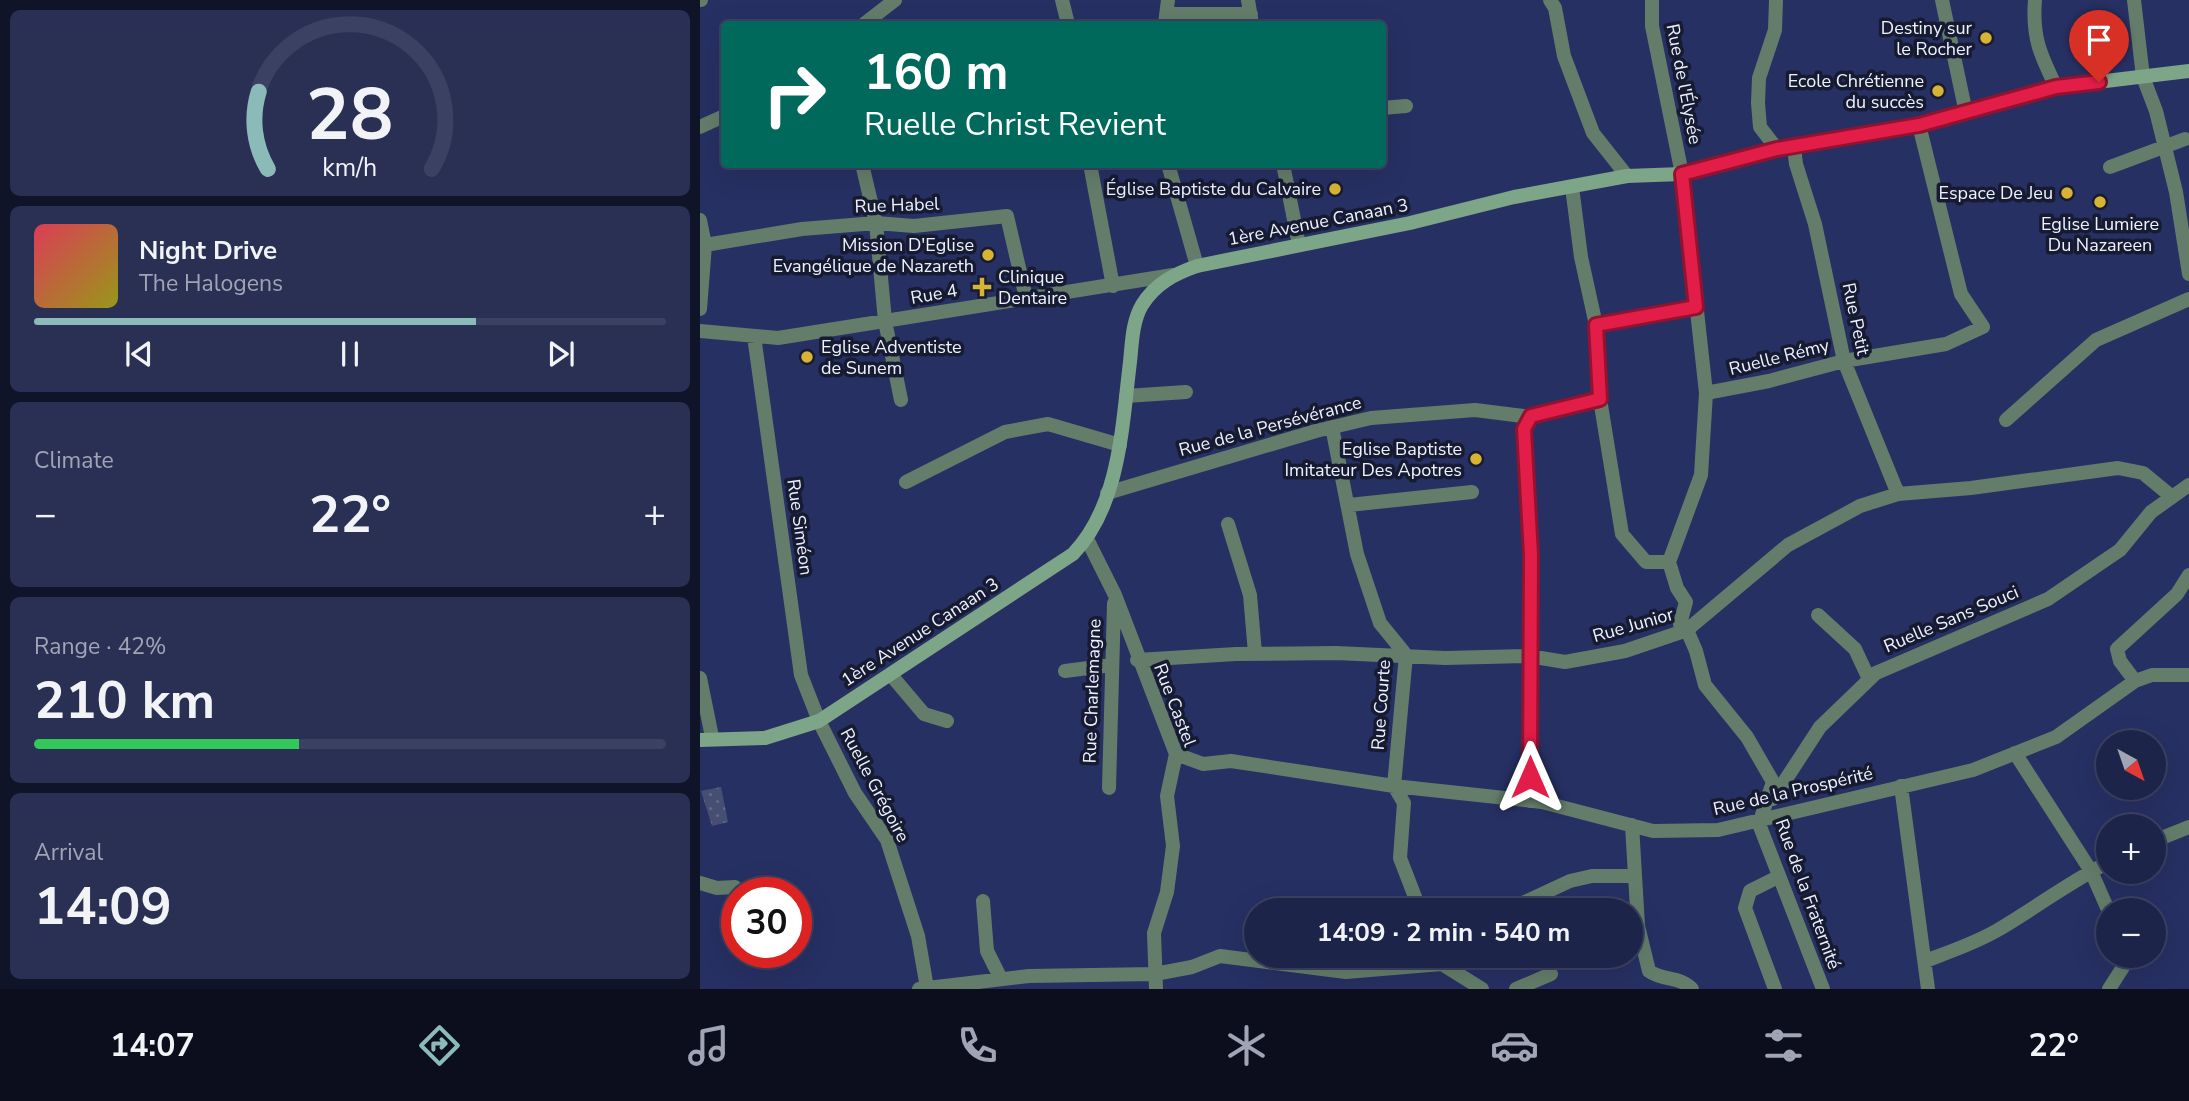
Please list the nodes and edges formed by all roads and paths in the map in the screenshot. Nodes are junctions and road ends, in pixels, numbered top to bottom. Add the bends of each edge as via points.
1 (895, 0) edge
2 (1062, 0) edge
3 (1550, 0) edge
4 (1652, 0) edge
5 (1776, 0) edge
6 (1942, 0) edge
7 (2035, 0) edge
8 (2134, 0) edge
9 (1167, 13) edge
10 (1250, 13) edge
11 (868, 21) edge
12 (1067, 21) edge
13 (2189, 71) edge
14 (2143, 77) junction
15 (2056, 87) junction
16 (1406, 106) dead end
17 (1386, 108) edge
18 (1966, 113) junction
19 (721, 117) edge
20 (1919, 125) junction
21 (700, 127) edge
22 (2185, 139) dead end
23 (2164, 145) junction
24 (1794, 147) junction
25 (1777, 149) junction
26 (2110, 167) dead end
27 (863, 168) edge
28 (1091, 168) edge
29 (1169, 168) edge
30 (1284, 168) edge
31 (1682, 174) junction
32 (1627, 176) junction
33 (1572, 187) junction
34 (700, 220) edge
35 (877, 223) junction
36 (705, 245) junction
37 (1299, 245) junction
38 (1197, 266) junction
39 (2189, 274) edge
40 (1173, 275) junction
41 (1114, 286) junction
42 (1026, 298) junction
43 (2189, 299) edge
44 (1696, 307) junction
45 (700, 309) edge
46 (885, 321) junction
47 (1596, 325) junction
48 (700, 331) edge
49 (754, 336) junction
50 (1844, 360) junction
51 (1186, 392) dead end
52 (1706, 393) junction
53 (1126, 396) junction
54 (1600, 399) junction
55 (901, 400) dead end
56 (1531, 416) junction
57 (2006, 420) dead end
58 (1332, 427) junction
59 (1120, 445) junction
60 (905, 482) dead end
61 (2189, 485) edge
62 (1472, 492) dead end
63 (1107, 493) junction
64 (1898, 494) junction
65 (2171, 496) junction
66 (1349, 505) junction
67 (1228, 524) dead end
68 (1087, 539) junction
69 (1669, 562) junction
70 (2189, 575) edge
71 (1115, 595) junction
72 (1818, 615) dead end
73 (1687, 629) junction
74 (1255, 653) junction
75 (1406, 655) junction
76 (1529, 656) junction
77 (1137, 660) junction
78 (1112, 665) junction
79 (1065, 671) dead end
80 (891, 675) junction
81 (2189, 676) edge
82 (700, 678) edge
83 (1869, 680) junction
84 (2135, 681) junction
85 (947, 721) dead end
86 (819, 722) junction
87 (706, 739) edge
88 (2015, 753) junction
89 (1176, 754) junction
90 (1394, 786) junction
91 (1901, 786) junction
92 (1109, 788) dead end
93 (1530, 801) junction
94 (1759, 821) junction
95 (1632, 825) junction
96 (2189, 827) edge
97 (2166, 836) edge
98 (2096, 868) edge
99 (2091, 871) junction
100 (1634, 876) junction
101 (1778, 877) junction
102 (700, 883) edge
103 (721, 888) edge
104 (1416, 898) edge
105 (1534, 898) edge
106 (2103, 898) edge
107 (983, 901) dead end
108 (1244, 959) edge
109 (1925, 961) junction
110 (1314, 968) edge
111 (1373, 968) edge
112 (1454, 968) edge
113 (2122, 968) edge
114 (1551, 974) dead end
115 (1001, 979) junction
116 (1029, 982) edge
117 (1156, 982) edge
118 (922, 988) edge
119 (1482, 989) edge
120 (1517, 989) edge
121 (1692, 989) edge
122 (1775, 989) edge
123 (1822, 989) edge
124 (1928, 989) edge
125 (2109, 989) edge

1 - 11 street
2 - 12 street
3 - 32 street via 1564,56 1593,133
4 - 31 street, Rue de l'Élysée via 1652,26
5 - 25 street via 1775,30 1759,78 1758,103 1760,127
6 - 18 street
7 - 15 street via 2036,45
8 - 14 street
9 - 10 street
13 - 14 main road, 1ère Avenue Canaan 3
14 - 15 main road, 1ère Avenue Canaan 3
14 - 23 street
15 - 18 main road, 1ère Avenue Canaan 3
16 - 17 street
18 - 20 main road, 1ère Avenue Canaan 3
19 - 21 street
20 - 24 main road, 1ère Avenue Canaan 3
20 - 50 street, Ruelle Rémy via 1961,294 1983,327 1946,344
22 - 23 street
23 - 26 street
23 - 39 street
24 - 25 main road, 1ère Avenue Canaan 3
24 - 50 street, Rue Petit
25 - 31 main road, 1ère Avenue Canaan 3
27 - 35 street
28 - 41 street
29 - 38 street
30 - 37 street
31 - 32 main road, 1ère Avenue Canaan 3
31 - 44 street, Rue de l'Élysée
32 - 33 main road, 1ère Avenue Canaan 3
33 - 37 main road, 1ère Avenue Canaan 3
33 - 47 street
34 - 36 street
35 - 36 street, Rue Habel via 802,229
35 - 42 street, Rue Habel via 914,226 1007,216
35 - 46 street
36 - 45 street
37 - 38 main road, 1ère Avenue Canaan 3
38 - 40 main road, 1ère Avenue Canaan 3
40 - 41 street, Rue 4
40 - 53 main road, 1ère Avenue Canaan 3 via 1154,289 1136,319
41 - 42 street, Rue 4
42 - 46 street, Rue 4
43 - 57 street via 2096,340
44 - 47 street
44 - 52 street, Rue de l'Élysée
46 - 49 street, Rue 4 via 778,338
46 - 55 street
47 - 54 street
48 - 49 street, Rue 4
49 - 86 street, Rue Siméon via 801,675
50 - 52 street, Ruelle Rémy
50 - 64 street, Rue Petit
51 - 53 street
52 - 69 street, Rue de l'Élysée via 1701,475
53 - 59 main road, 1ère Avenue Canaan 3
54 - 56 street, Rue de la Persévérance
54 - 69 street via 1623,539 1646,562
56 - 58 street, Rue de la Persévérance via 1475,410 1371,418
56 - 76 street via 1524,429 1531,555
58 - 63 street, Rue de la Persévérance
58 - 66 street, Rue Courte
59 - 60 street via 1048,424 1005,432
59 - 63 main road, 1ère Avenue Canaan 3
61 - 65 street, Ruelle Sans Souci
62 - 66 street
63 - 68 main road, 1ère Avenue Canaan 3
64 - 65 street, Rue Junior via 2118,468 2143,473
64 - 73 street, Rue Junior via 1860,506 1788,545
65 - 83 street, Ruelle Sans Souci via 2151,512 2120,550 2048,599 1900,662
66 - 75 street, Rue Courte via 1357,554 1380,623
67 - 74 street via 1250,595
68 - 71 street, Rue Castel
68 - 80 main road, 1ère Avenue Canaan 3 via 1073,554
69 - 73 street via 1676,588 1686,602 1680,624
70 - 84 street via 2176,594 2116,649
71 - 77 street, Rue Castel
71 - 78 street, Rue Charlemagne
72 - 83 street via 1855,649
73 - 76 street, Rue Junior via 1625,651 1565,662
73 - 94 street, Rue de la Fraternité via 1705,685 1747,737 1773,782
74 - 75 street, Rue Junior
74 - 77 street, Rue Junior
75 - 76 street, Rue Junior
75 - 90 street, Rue Courte
76 - 93 street
77 - 89 street, Rue Castel
78 - 79 street
78 - 92 street, Rue Charlemagne
80 - 85 street via 924,714
80 - 86 main road, 1ère Avenue Canaan 3
81 - 84 street, Rue de la Prospérité via 2152,675
82 - 87 street
83 - 94 street, Ruelle Sans Souci via 1820,727
84 - 88 street, Rue de la Prospérité via 2056,737
86 - 87 main road, 1ère Avenue Canaan 3 via 765,738
86 - 118 street, Ruelle Grégoire via 855,793 887,840 918,936
88 - 91 street, Rue de la Prospérité via 1973,769
88 - 99 street
89 - 90 street, Rue de la Prospérité via 1203,764 1231,761
89 - 117 street, Rue Castel via 1167,796 1173,846 1167,892 1154,933
90 - 93 street, Rue de la Prospérité
90 - 104 street, Rue Courte via 1404,803 1401,858
91 - 94 street, Rue de la Prospérité
91 - 109 street
93 - 95 street, Rue de la Prospérité
94 - 95 street, Rue de la Prospérité via 1718,830 1653,831
94 - 101 street, Rue de la Fraternité
95 - 100 street
96 - 97 street
98 - 99 street
99 - 106 street
99 - 109 street via 1997,930
100 - 105 street via 1592,876
100 - 121 street via 1638,926 1649,971 1683,981
101 - 122 street via 1750,891 1745,908
101 - 123 street, Rue de la Fraternité
102 - 103 street
107 - 115 street via 987,951
108 - 117 street via 1220,956
109 - 124 street
110 - 111 street via 1346,972
112 - 119 street
113 - 125 street
114 - 120 street
115 - 116 street
115 - 118 street
116 - 117 street

